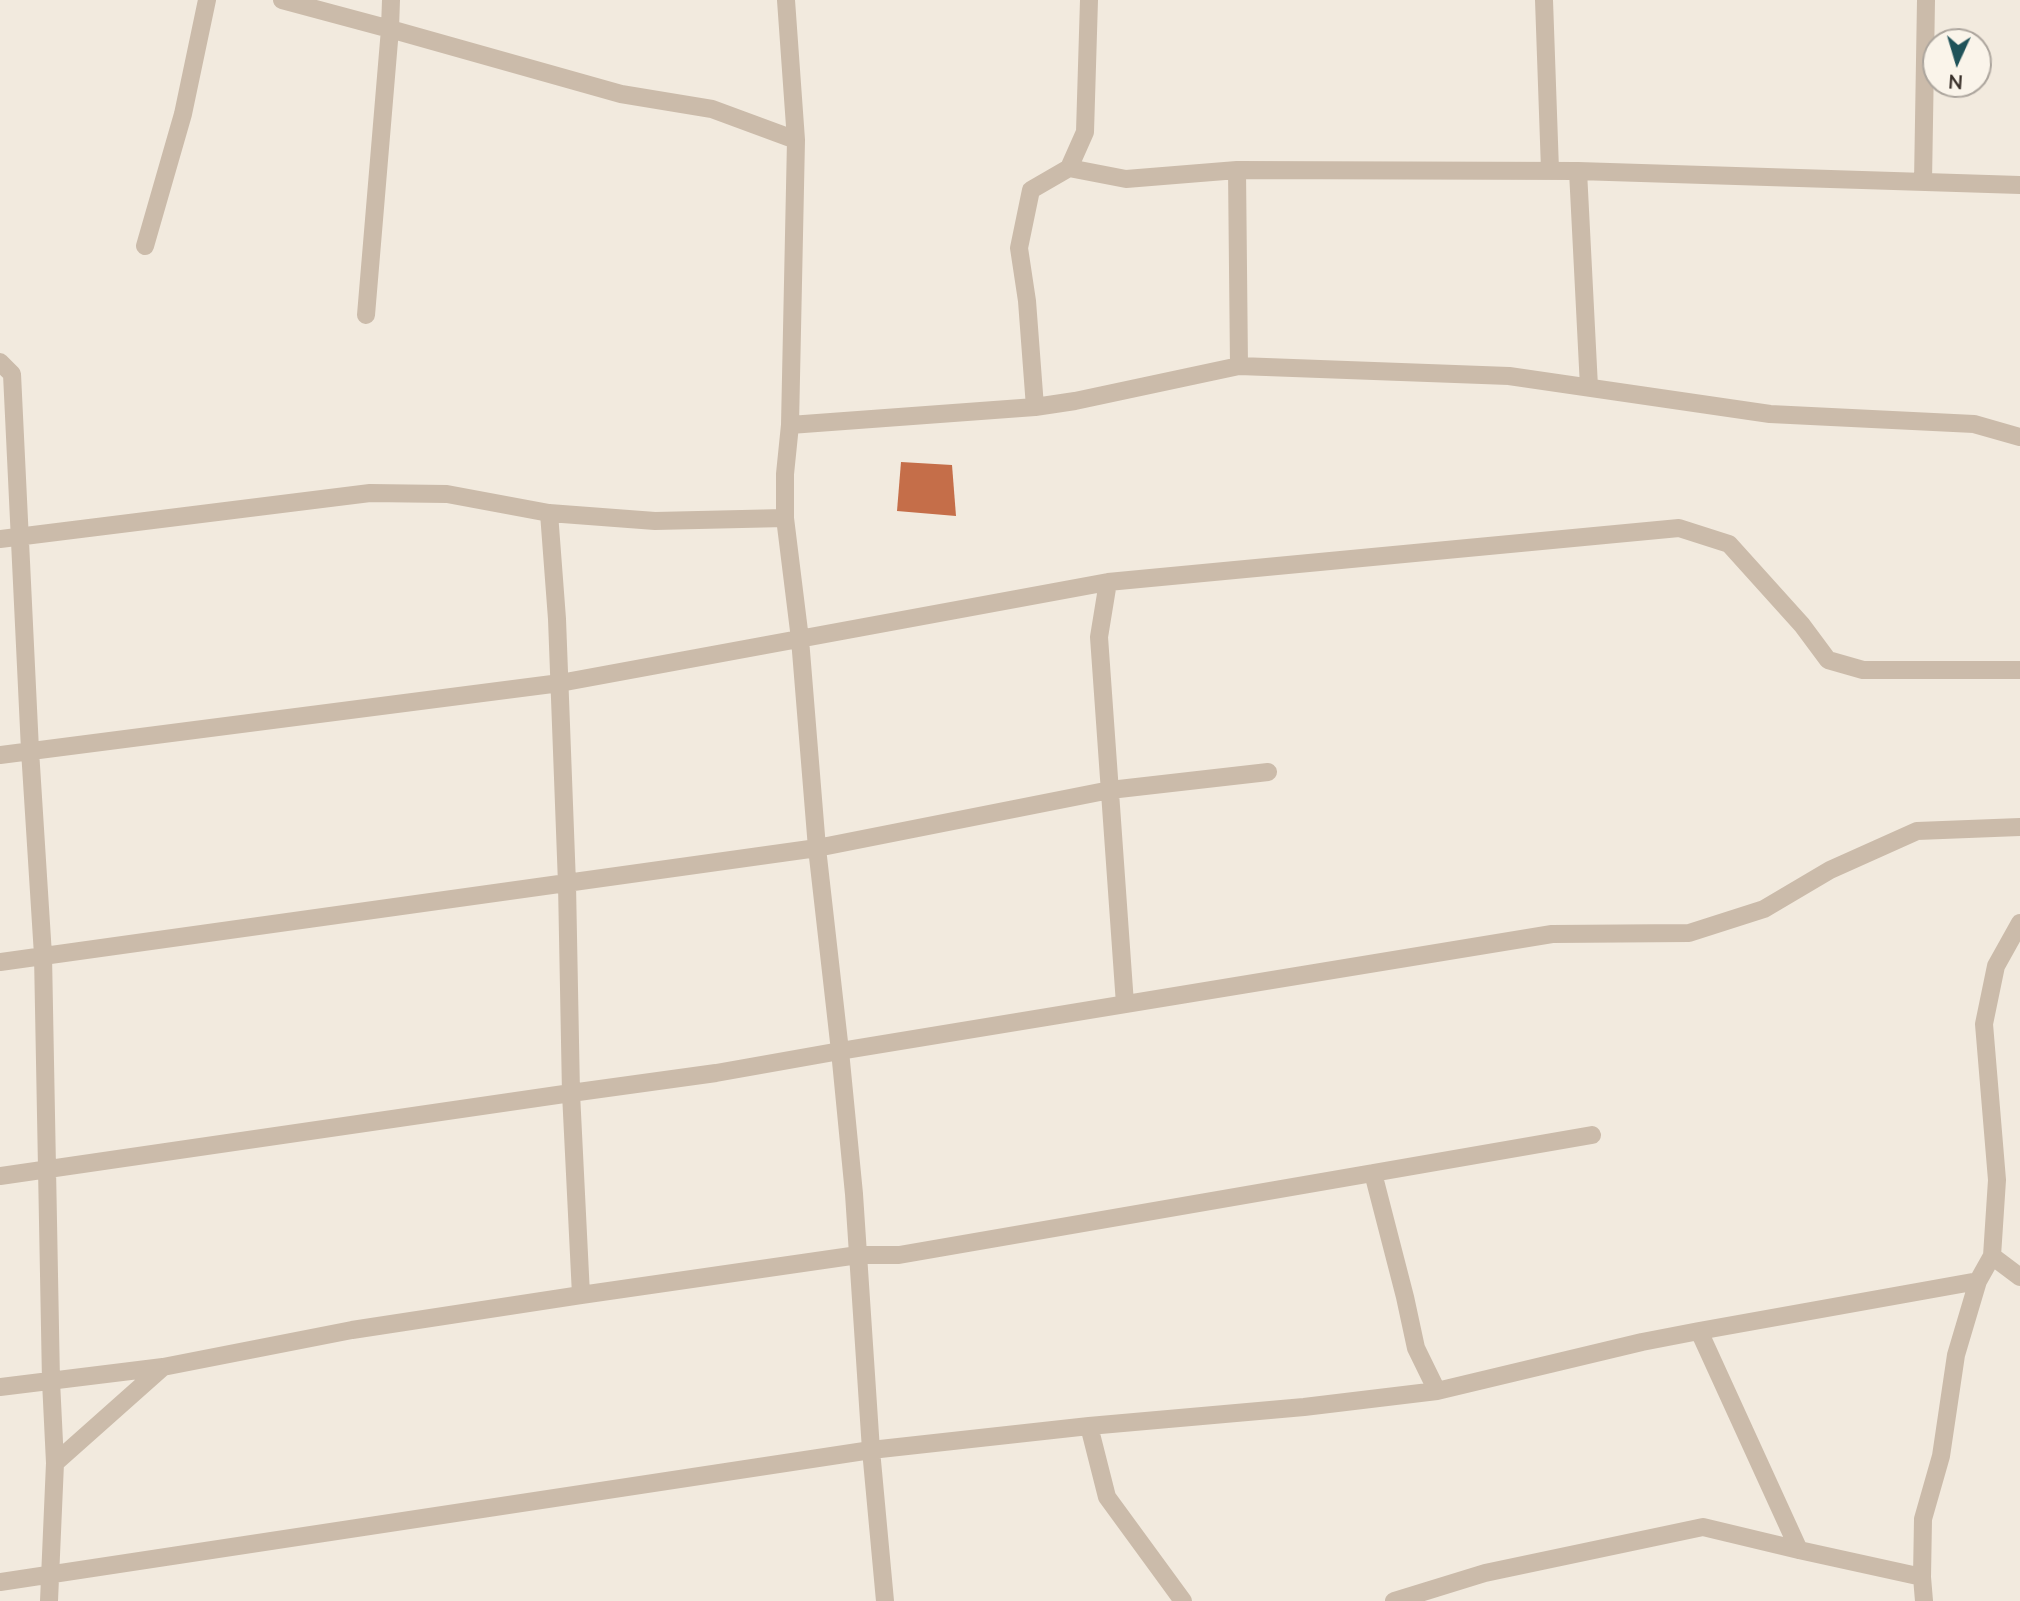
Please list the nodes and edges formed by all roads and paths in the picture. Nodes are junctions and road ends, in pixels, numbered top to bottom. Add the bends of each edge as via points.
1 (207, 0) edge
2 (282, 0) edge
3 (391, 0) edge
4 (786, 0) edge
5 (1089, 0) edge
6 (1544, 0) edge
7 (1926, 0) edge
8 (390, 29) junction
9 (796, 140) junction
10 (1069, 167) junction
11 (1237, 170) junction
12 (1550, 170) junction
13 (1578, 171) junction
14 (1923, 182) junction
15 (2020, 185) edge
16 (145, 246) dead end
17 (366, 315) dead end
18 (0, 362) edge
19 (1239, 366) junction
20 (1589, 387) junction
21 (1035, 407) junction
22 (790, 425) junction
23 (2020, 437) edge
24 (550, 513) junction
25 (785, 518) junction
26 (21, 535) junction
27 (0, 539) edge
28 (1108, 582) junction
29 (800, 639) junction
30 (2020, 670) edge
31 (560, 683) junction
32 (30, 750) junction
33 (0, 755) edge
34 (1268, 772) dead end
35 (1110, 790) junction
36 (2020, 827) edge
37 (817, 848) junction
38 (567, 884) junction
39 (2020, 923) edge
40 (43, 955) junction
41 (0, 962) edge
42 (1125, 1004) junction
43 (840, 1051) junction
44 (571, 1093) junction
45 (1592, 1135) dead end
46 (48, 1169) junction
47 (1373, 1173) junction
48 (0, 1176) edge
49 (858, 1255) junction
50 (1992, 1256) junction
51 (2020, 1277) edge
52 (1978, 1281) junction
53 (581, 1295) junction
54 (1699, 1331) junction
55 (163, 1367) junction
56 (51, 1381) junction
57 (0, 1387) edge
58 (1437, 1391) junction
59 (1090, 1426) junction
60 (871, 1450) junction
61 (55, 1463) junction
62 (1799, 1550) junction
63 (50, 1574) junction
64 (1922, 1577) junction
65 (0, 1582) edge
66 (49, 1601) edge
67 (886, 1601) edge
68 (1184, 1601) edge
69 (1394, 1601) edge
70 (1924, 1601) edge

1 - 16 street via 183,114
2 - 8 street
3 - 8 street
4 - 9 street
5 - 10 street via 1085,132
6 - 12 street
7 - 14 street
8 - 9 street via 621,94 712,109
8 - 17 street
9 - 22 street
10 - 11 street via 1126,178
10 - 21 street via 1031,190 1019,248
11 - 12 street
11 - 19 street
12 - 13 street
13 - 14 street
13 - 20 street
14 - 15 street
18 - 26 street via 12,374
19 - 20 street via 1509,376
19 - 21 street
20 - 23 street via 1770,414 1974,424
21 - 22 street
22 - 25 street
24 - 25 street via 655,521
24 - 26 street via 447,494 370,494
24 - 31 street
25 - 29 street
26 - 27 street
26 - 32 street
28 - 29 street
28 - 30 street via 1679,528 1729,544 1828,660 1863,670
28 - 35 street via 1099,636
29 - 31 street
29 - 37 street
31 - 32 street
31 - 38 street
32 - 33 street
32 - 40 street
34 - 35 street
35 - 37 street
35 - 42 street
36 - 42 street via 1917,831 1830,870 1764,909 1689,933 1552,934
37 - 38 street
37 - 43 street
38 - 40 street
38 - 44 street
39 - 50 street via 1996,965 1984,1024 1997,1180
40 - 41 street
40 - 46 street
42 - 43 street
43 - 44 street
43 - 49 street
44 - 46 street
44 - 53 street
45 - 47 street
46 - 48 street
46 - 56 street
47 - 49 street via 899,1255
47 - 58 street via 1416,1348
49 - 53 street
49 - 60 street
50 - 51 street
50 - 52 street
52 - 54 street
52 - 64 street via 1956,1355 1941,1456 1923,1519
53 - 55 street via 352,1330
54 - 58 street
54 - 62 street
55 - 56 street
55 - 61 street
56 - 57 street
56 - 61 street
58 - 59 street
59 - 60 street
59 - 68 street via 1107,1497
60 - 63 street
60 - 67 street
61 - 63 street
62 - 64 street
62 - 69 street via 1703,1527 1485,1573
63 - 65 street
63 - 66 street
64 - 70 street

